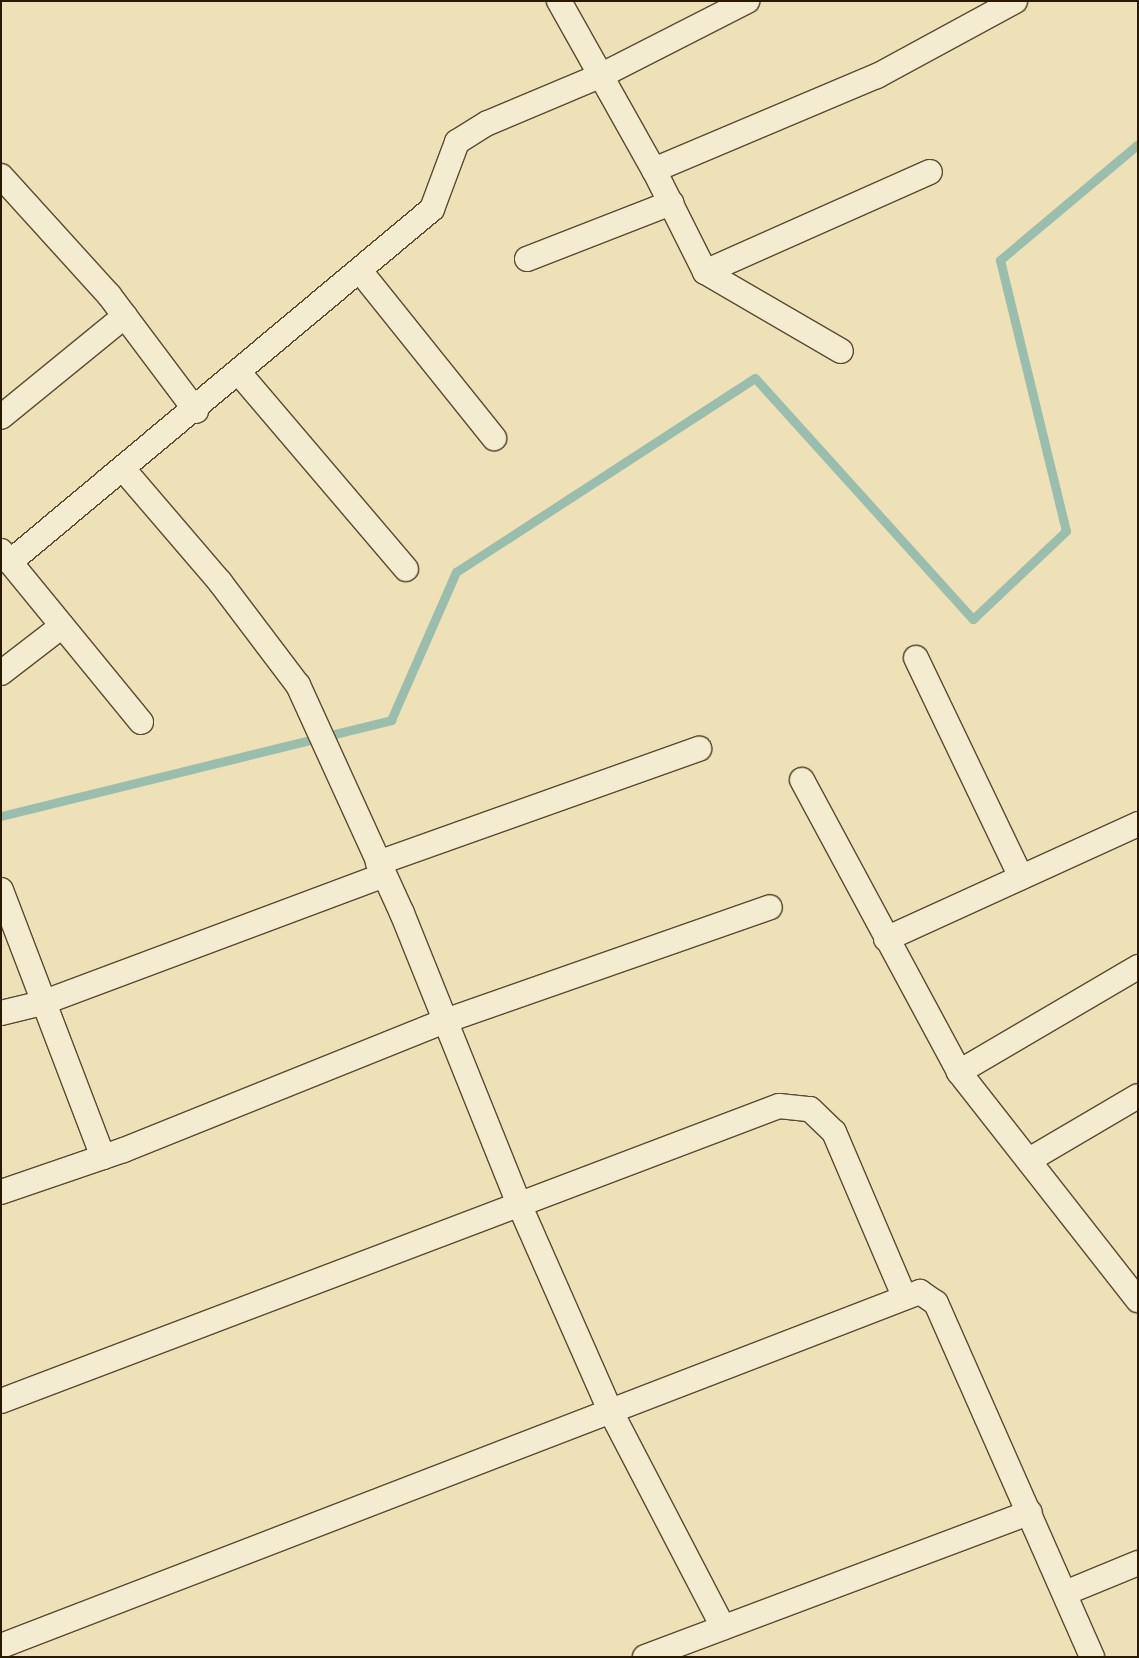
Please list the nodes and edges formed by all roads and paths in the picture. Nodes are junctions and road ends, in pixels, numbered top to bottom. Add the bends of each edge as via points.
1 (559, 1) edge
2 (746, 1) edge
3 (1010, 3) edge
4 (602, 74) junction
5 (654, 170) junction
6 (930, 172) dead end
7 (1, 176) edge
8 (671, 203) junction
9 (527, 259) dead end
10 (361, 272) junction
11 (705, 272) junction
12 (126, 316) junction
13 (841, 351) dead end
14 (240, 374) junction
15 (3, 411) edge
16 (196, 411) junction
17 (494, 438) dead end
18 (124, 470) junction
19 (6, 557) edge
20 (406, 569) dead end
21 (62, 626) junction
22 (916, 658) dead end
23 (1, 673) edge
24 (141, 722) dead end
25 (699, 749) dead end
26 (802, 780) dead end
27 (1138, 824) edge
28 (381, 869) junction
29 (1022, 877) junction
30 (1, 890) edge
31 (770, 907) dead end
32 (886, 939) junction
33 (1138, 967) edge
34 (42, 1003) junction
35 (1, 1013) edge
36 (445, 1021) junction
37 (959, 1072) junction
38 (1138, 1096) edge
39 (103, 1157) junction
40 (1029, 1160) junction
41 (1, 1192) edge
42 (519, 1204) junction
43 (903, 1294) junction
44 (1138, 1300) edge
45 (1, 1401) edge
46 (610, 1410) junction
47 (1030, 1512) junction
48 (1138, 1563) edge
49 (1065, 1593) junction
50 (723, 1627) junction
51 (1, 1646) edge
52 (698, 1647) edge
53 (645, 1657) edge
54 (1092, 1657) edge

1 - 4 street
2 - 4 street
3 - 5 street via 877,76
4 - 5 street
4 - 10 street via 488,123 457,142 432,209
5 - 8 street
6 - 11 street
7 - 12 street
8 - 9 street
8 - 11 street
10 - 14 street
10 - 17 street
11 - 13 street
12 - 15 street
12 - 16 street
14 - 16 street
14 - 20 street
16 - 18 street
18 - 19 street
18 - 28 street via 220,582 298,685 339,783
19 - 21 street
21 - 23 street
21 - 24 street
22 - 29 street
25 - 28 street
26 - 32 street
27 - 29 street
28 - 34 street
28 - 36 street
29 - 32 street
30 - 34 street
31 - 36 street
32 - 37 street
33 - 37 street
34 - 35 street
34 - 39 street
36 - 39 street
36 - 42 street
37 - 40 street
38 - 40 street
39 - 41 street
40 - 44 street
42 - 43 street via 779,1106 810,1108 834,1132
42 - 45 street
42 - 46 street
43 - 46 street
43 - 47 street via 920,1292 936,1303
46 - 50 street
46 - 51 street
47 - 49 street
47 - 50 street
48 - 49 street
49 - 54 street
50 - 52 street
52 - 53 street

